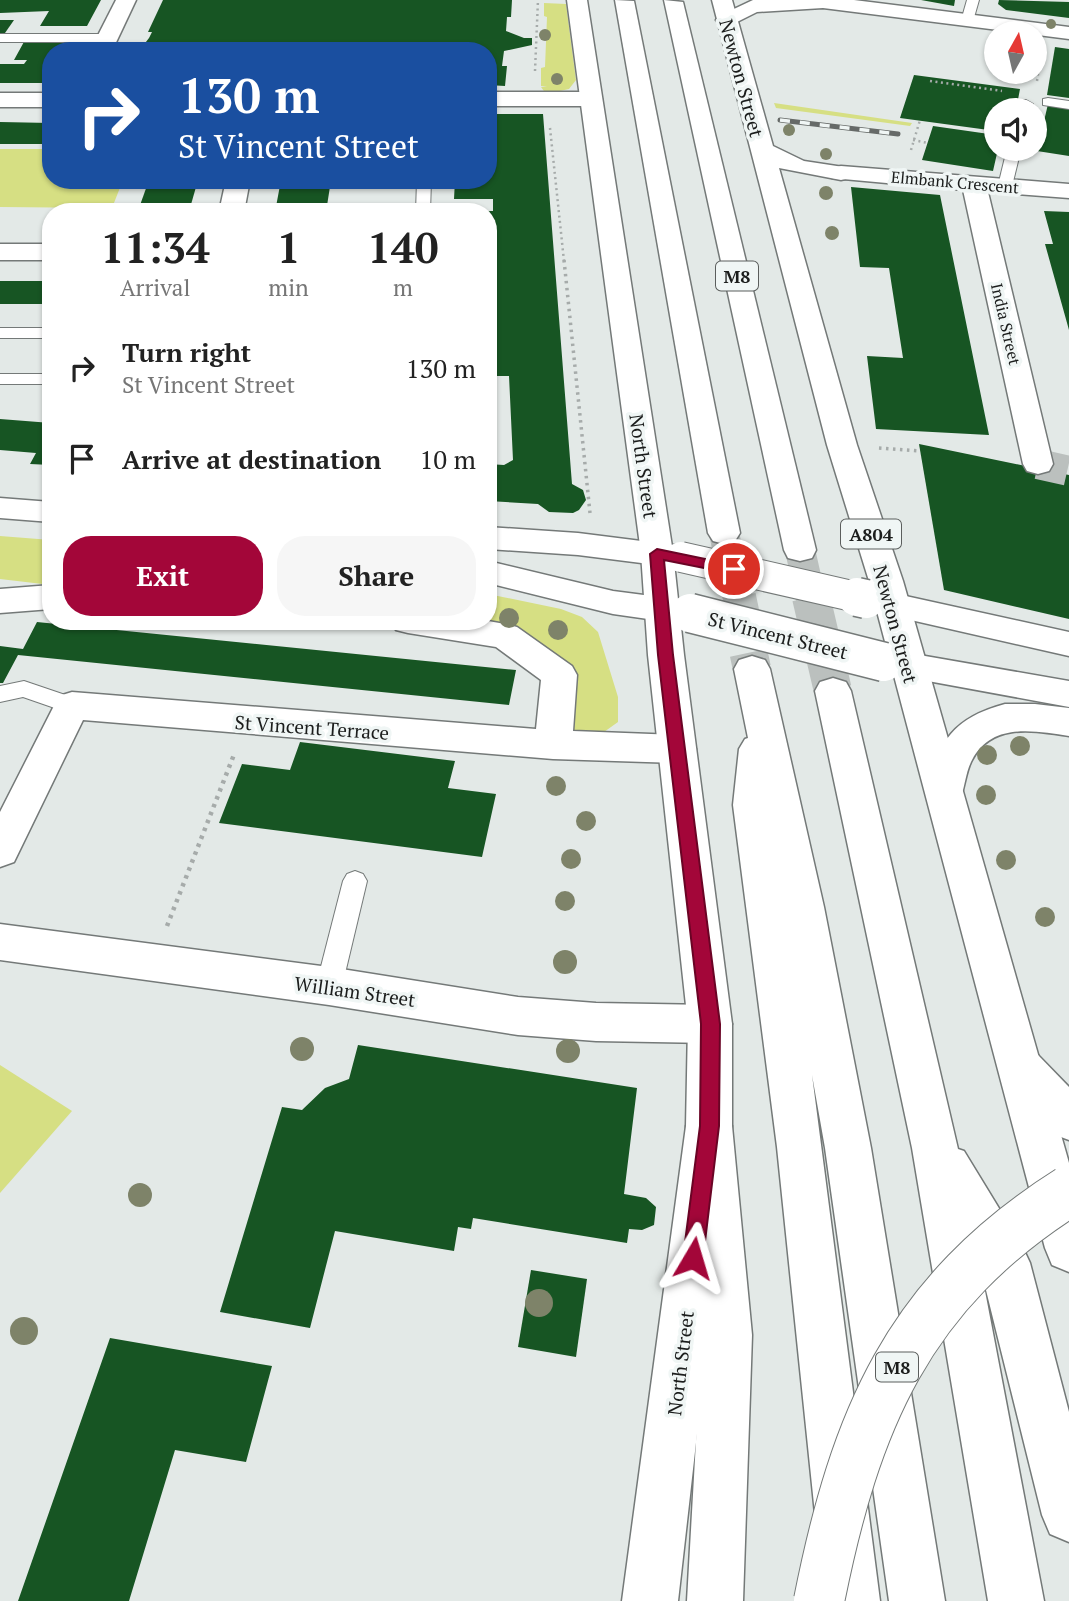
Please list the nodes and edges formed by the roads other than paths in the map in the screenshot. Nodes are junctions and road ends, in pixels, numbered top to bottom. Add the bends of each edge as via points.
1 (126, 0) edge
2 (577, 0) edge
3 (805, 0) edge
4 (973, 0) edge
5 (624, 1) edge
6 (674, 2) dead end
7 (826, 2) junction
8 (724, 10) edge
9 (967, 21) junction
10 (1069, 33) edge
11 (0, 38) edge
12 (69, 42) edge
13 (105, 42) edge
14 (497, 98) edge
15 (591, 99) junction
16 (0, 100) edge
17 (42, 100) edge
18 (1048, 102) dead end
19 (1069, 105) edge
20 (760, 147) junction
21 (1011, 161) edge
22 (841, 173) junction
23 (974, 183) junction
24 (1004, 186) junction
25 (1069, 191) edge
26 (773, 198) junction
27 (0, 252) edge
28 (42, 252) edge
29 (0, 333) edge
30 (42, 333) edge
31 (0, 379) edge
32 (42, 379) edge
33 (1038, 464) dead end
34 (0, 508) edge
35 (42, 511) edge
36 (724, 533) tunnel mouth
37 (497, 539) edge
38 (800, 550) tunnel mouth
39 (669, 555) junction
40 (497, 574) edge
41 (42, 598) edge
42 (0, 601) edge
43 (879, 602) junction
44 (676, 613) junction
45 (466, 630) edge
46 (1069, 644) edge
47 (896, 664) junction
48 (832, 691) tunnel mouth
49 (0, 694) edge
50 (1069, 694) edge
51 (72, 706) junction
52 (1069, 722) edge
53 (553, 745) junction
54 (677, 749) junction
55 (945, 791) junction
56 (0, 851) edge
57 (355, 881) dead end
58 (0, 942) edge
59 (329, 986) junction
60 (710, 1024) junction
61 (1021, 1068) junction
62 (1069, 1119) edge
63 (709, 1126) junction
64 (935, 1148) junction
65 (1069, 1191) edge
66 (1069, 1248) edge
67 (1069, 1515) edge
68 (650, 1601) edge
69 (715, 1601) edge
70 (819, 1601) edge
71 (852, 1601) edge
72 (917, 1601) edge
73 (1016, 1601) edge

1 - 13 main road
2 - 15 main road, North Street
3 - 7 main road
4 - 9 lane
5 - 36 main road
6 - 38 main road, M8
7 - 8 main road
7 - 9 main road
8 - 20 main road, Newton Street / A804
9 - 10 main road
11 - 12 lane
14 - 15 main road via 541,91
15 - 39 main road, North Street
16 - 17 main road
18 - 19 lane
20 - 22 main road via 776,160 797,167
20 - 26 main road, Newton Street / A804
21 - 24 lane
22 - 23 main road, Elmbank Crescent
22 - 26 main road via 793,181
23 - 24 main road, Elmbank Crescent
23 - 33 main road, India Street
24 - 25 main road, Elmbank Crescent
26 - 43 main road, Newton Street / A804 via 842,445
27 - 28 main road
29 - 30 lane
31 - 32 lane
34 - 35 main road
37 - 39 main road
39 - 43 main road, bridge
39 - 44 main road, North Street
40 - 44 main road, St Vincent Street via 615,605
41 - 42 main road
43 - 46 main road
43 - 47 main road, Newton Street / A804
44 - 47 main road, St Vincent Street, bridge
44 - 54 main road, North Street
45 - 53 main road via 505,636 559,675
47 - 50 main road, St Vincent Street
47 - 55 main road, Newton Street / A804
48 - 64 main road
49 - 51 lane via 24,689
51 - 53 main road, St Vincent Terrace
51 - 56 main road
52 - 55 main road via 1030,717 992,720 974,731 955,756
53 - 54 main road, St Vincent Terrace
54 - 60 main road, North Street
55 - 61 main road, Newton Street / A804
57 - 59 lane
58 - 59 main road, William Street
59 - 60 main road, William Street via 518,1016
60 - 63 main road, North Street
61 - 62 main road
61 - 66 main road, Newton Street / A804
63 - 68 main road, North Street
63 - 69 main road via 727,1335
64 - 67 main road via 1005,1263
64 - 73 main road
65 - 70 main road, M8, bridge via 1026,1218 980,1258 935,1308 908,1348 858,1449
71 - 72 main road, M8 via 800,1147 752,805 757,693 804,907 848,1148

